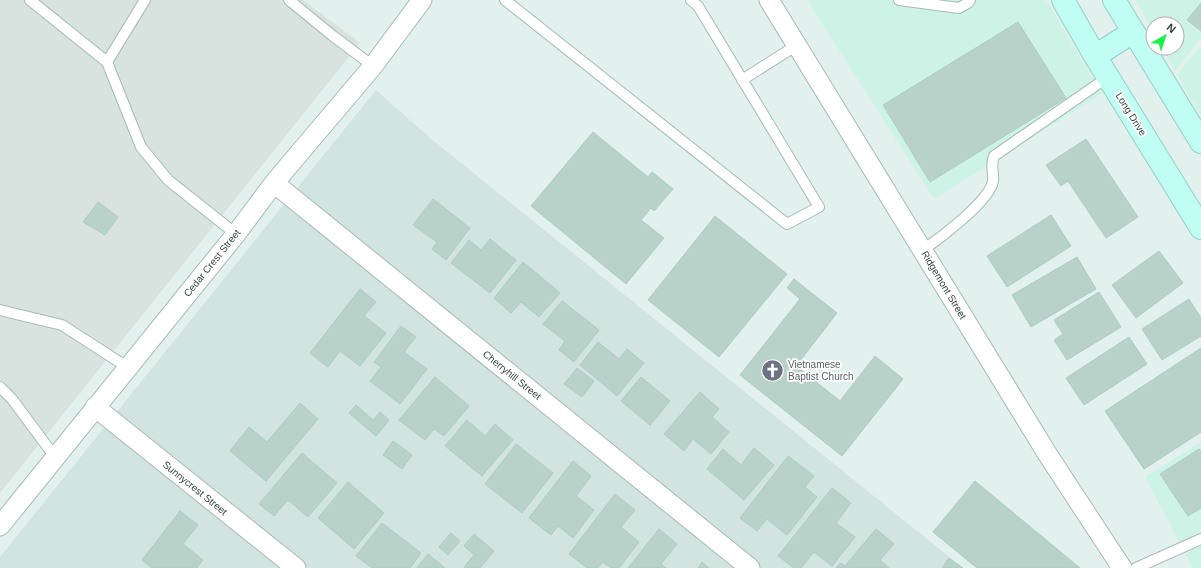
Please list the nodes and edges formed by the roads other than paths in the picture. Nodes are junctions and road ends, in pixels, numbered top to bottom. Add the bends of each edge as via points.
1 (30, 0) edge
2 (145, 0) edge
3 (289, 0) edge
4 (422, 0) edge
5 (505, 0) edge
6 (691, 0) edge
7 (770, 0) edge
8 (899, 0) edge
9 (970, 0) edge
10 (1063, 0) edge
11 (1114, 0) edge
12 (1133, 32) junction
13 (797, 45) junction
14 (1095, 56) junction
15 (107, 62) junction
16 (373, 66) junction
17 (1108, 77) junction
18 (742, 80) junction
19 (1201, 142) edge
20 (274, 182) junction
21 (1201, 228) edge
22 (236, 234) junction
23 (922, 250) junction
24 (0, 310) edge
25 (127, 367) junction
26 (0, 387) edge
27 (95, 407) junction
28 (55, 457) junction
29 (0, 526) edge
30 (1201, 539) edge
31 (296, 568) edge
32 (750, 568) edge
33 (1122, 568) edge
34 (1136, 568) edge

1 - 15 lane
2 - 15 lane
3 - 16 lane
4 - 16 street, Cedar Crest Street
5 - 18 lane via 787,224 819,207
6 - 18 lane via 698,6
7 - 13 street, Ridgemont Street
8 - 9 lane via 959,8
10 - 14 main road, Long Drive
11 - 12 main road
12 - 14 main road
12 - 19 main road
13 - 18 lane
13 - 23 street, Ridgemont Street
14 - 17 main road, Long Drive
15 - 22 lane via 141,147 168,180
16 - 20 street, Cedar Crest Street
17 - 21 main road, Long Drive
17 - 23 lane via 994,156 991,164 993,181 981,199 950,231
20 - 22 street, Cedar Crest Street
20 - 32 street, Cherryhill Street
22 - 25 street, Cedar Crest Street
23 - 33 street, Ridgemont Street via 1048,455
24 - 25 lane via 62,325
25 - 27 street, Cedar Crest Street
26 - 28 lane via 12,398
27 - 28 street, Cedar Crest Street
27 - 31 street, Sunnycrest Street
28 - 29 street, Cedar Crest Street
30 - 34 lane

